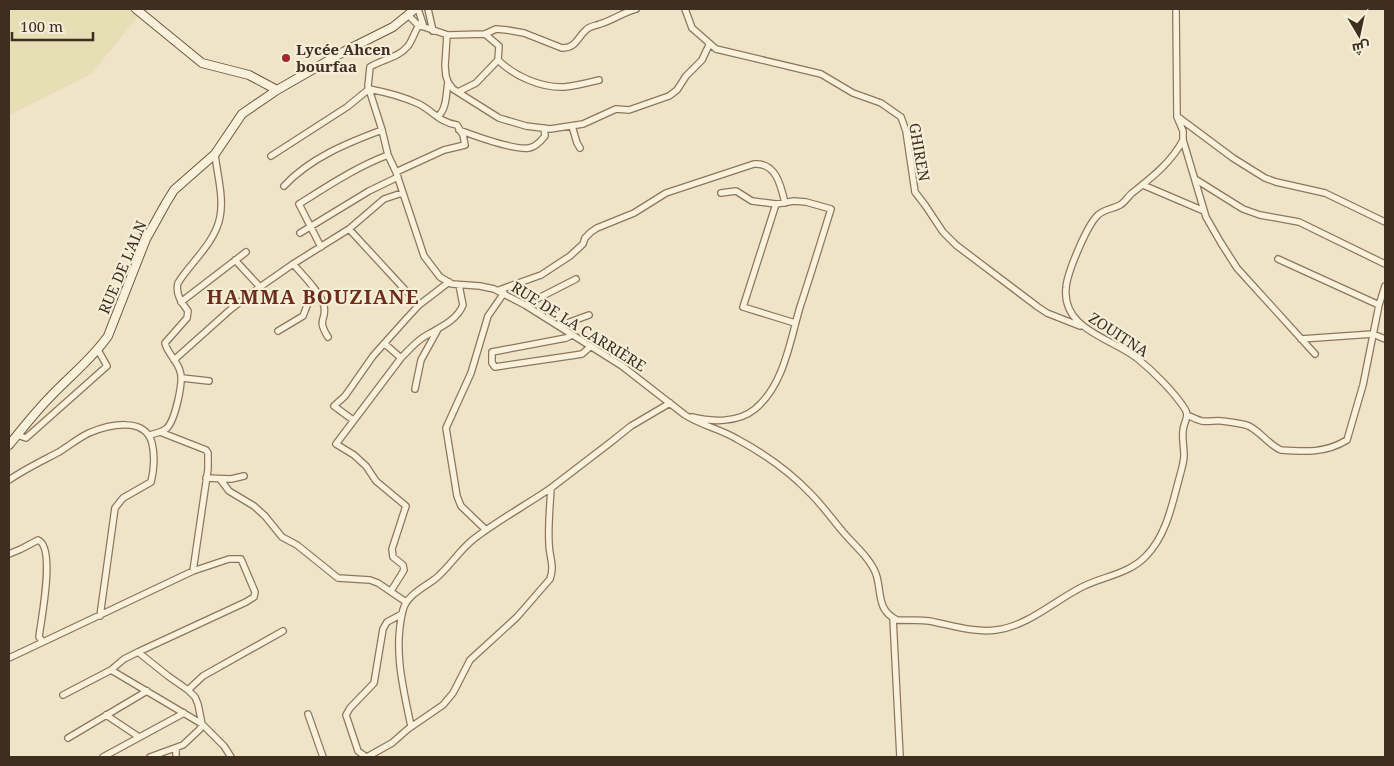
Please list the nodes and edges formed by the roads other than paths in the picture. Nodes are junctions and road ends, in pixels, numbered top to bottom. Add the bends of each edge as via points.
1 (136, 9) edge
2 (416, 9) edge
3 (428, 9) edge
4 (636, 9) edge
5 (685, 9) edge
6 (1176, 9) edge
7 (408, 15) junction
8 (421, 25) junction
9 (433, 31) junction
10 (486, 34) junction
11 (447, 35) junction
12 (709, 44) junction
13 (498, 60) junction
14 (599, 80) dead end
15 (448, 82) junction
16 (369, 89) junction
17 (277, 90) junction
18 (458, 92) junction
19 (438, 116) junction
20 (1177, 117) junction
21 (572, 126) junction
22 (544, 128) junction
23 (382, 130) junction
24 (459, 130) junction
25 (1184, 140) junction
26 (580, 148) dead end
27 (215, 154) junction
28 (388, 155) junction
29 (271, 156) dead end
30 (397, 175) junction
31 (1195, 179) junction
32 (1143, 185) junction
33 (284, 186) dead end
34 (402, 192) junction
35 (721, 193) dead end
36 (785, 202) junction
37 (776, 204) junction
38 (1204, 211) junction
39 (1385, 222) edge
40 (309, 226) junction
41 (349, 229) junction
42 (300, 233) dead end
43 (321, 247) junction
44 (246, 252) dead end
45 (1278, 259) dead end
46 (235, 260) junction
47 (293, 264) junction
48 (1385, 264) edge
49 (576, 279) dead end
50 (449, 282) junction
51 (459, 285) junction
52 (1385, 286) edge
53 (260, 287) junction
54 (501, 292) junction
55 (320, 297) junction
56 (181, 302) junction
57 (419, 305) junction
58 (525, 305) junction
59 (1379, 305) junction
60 (589, 315) dead end
61 (796, 323) junction
62 (559, 326) junction
63 (1085, 328) junction
64 (278, 331) dead end
65 (437, 331) junction
66 (1373, 334) junction
67 (572, 335) junction
68 (328, 337) dead end
69 (1301, 339) junction
70 (1385, 340) edge
71 (385, 344) junction
72 (590, 347) junction
73 (98, 350) junction
74 (1315, 354) dead end
75 (401, 358) junction
76 (174, 360) junction
77 (182, 378) junction
78 (209, 381) dead end
79 (415, 389) dead end
80 (670, 403) junction
81 (684, 414) junction
82 (1187, 415) junction
83 (353, 420) junction
84 (160, 432) junction
85 (17, 435) junction
86 (150, 435) junction
87 (9, 445) edge
88 (244, 476) dead end
89 (206, 478) junction
90 (220, 479) junction
91 (9, 480) edge
92 (551, 488) junction
93 (486, 530) junction
94 (9, 554) edge
95 (193, 571) junction
96 (391, 591) junction
97 (406, 602) junction
98 (402, 614) junction
99 (100, 616) junction
100 (893, 618) junction
101 (283, 631) dead end
102 (43, 642) junction
103 (138, 652) junction
104 (9, 658) edge
105 (111, 670) junction
106 (188, 690) junction
107 (147, 691) junction
108 (63, 695) dead end
109 (184, 713) junction
110 (308, 714) dead end
111 (106, 715) junction
112 (202, 724) junction
113 (411, 726) junction
114 (139, 737) junction
115 (68, 738) dead end
116 (176, 749) junction
117 (103, 757) edge
118 (150, 757) edge
119 (176, 757) edge
120 (231, 757) edge
121 (323, 757) edge
122 (366, 757) edge
123 (900, 757) edge

1 - 17 main road via 202,63 249,75
2 - 7 main road, RUE DE L'ALN
2 - 8 street
3 - 9 street
4 - 10 street via 586,29 568,48 507,30 496,29
5 - 12 street, GHIREN via 692,28
6 - 20 street
7 - 8 street
7 - 17 main road, RUE DE L'ALN via 393,27
8 - 9 street
8 - 16 street, RUE DE LA CARRIÈRE via 408,46 394,58 370,68
9 - 11 street
10 - 11 street
10 - 13 street via 499,46
11 - 15 street via 445,66
12 - 21 street via 702,60 669,96
12 - 63 street, GHIREN via 716,50 821,74 901,117 905,124 915,192 943,232 1038,307
13 - 14 street via 522,77 550,86 572,86
13 - 18 street via 476,83
15 - 18 street
15 - 19 street via 446,102
16 - 19 street via 419,104
16 - 23 street, RUE DE LA CARRIÈRE
16 - 29 street
17 - 27 main road, RUE DE L'ALN via 242,114
18 - 22 street via 499,118
19 - 24 street via 444,122 457,125
20 - 25 street
20 - 39 street via 1265,178 1325,193
21 - 22 street
21 - 26 street
22 - 24 street via 544,138 528,148 493,142
23 - 28 street, RUE DE LA CARRIÈRE
23 - 33 street via 312,162
24 - 30 street via 465,145 444,150
25 - 31 street
25 - 32 street, ZOUITNA via 1163,168
27 - 56 street via 220,219 209,242 178,283 176,288
27 - 73 main road, RUE DE L'ALN via 174,190 166,203 146,239 108,336
28 - 30 street, RUE DE LA CARRIÈRE
28 - 40 street via 373,160 299,204
30 - 34 street, RUE DE LA CARRIÈRE
30 - 40 street
31 - 38 street
31 - 48 street via 1244,209 1299,222
32 - 38 street
32 - 63 street, ZOUITNA via 1118,206 1097,215 1069,271 1067,302 1071,313
34 - 41 street via 384,199
34 - 50 street, RUE DE LA CARRIÈRE via 424,256 440,277
35 - 37 street via 736,191 752,201
36 - 37 street
36 - 54 street via 772,170 754,164 666,193 634,213 597,228 570,256 541,275
36 - 61 street via 806,202 831,209
37 - 61 street via 743,307
38 - 69 street via 1237,268
40 - 42 street
40 - 43 street
41 - 43 street
41 - 57 street
43 - 47 street
44 - 46 street
45 - 59 street
46 - 53 street
46 - 56 street
47 - 53 street
47 - 55 street
49 - 58 street
50 - 51 street, RUE DE LA CARRIÈRE
50 - 57 street
51 - 54 street, RUE DE LA CARRIÈRE
51 - 65 street via 462,308
52 - 59 street
53 - 76 street
54 - 58 street, RUE DE LA CARRIÈRE
54 - 93 street via 488,316 471,373 446,428 457,496 462,506
55 - 64 street via 308,303 303,316
55 - 68 street via 324,307 322,327
56 - 76 street via 188,311 186,318 165,343
57 - 71 street
58 - 62 street, RUE DE LA CARRIÈRE
59 - 66 street
60 - 62 street
61 - 81 street via 776,381 754,410 740,417 722,420
62 - 67 street, RUE DE LA CARRIÈRE
63 - 82 street, ZOUITNA via 1138,359 1184,407
65 - 75 street via 427,335
65 - 79 street via 420,360
66 - 69 street
66 - 70 street
66 - 82 street via 1363,386 1347,440 1331,449 1281,450 1245,425 1221,420 1208,422
67 - 72 street, RUE DE LA CARRIÈRE
67 - 72 street via 492,352 492,363 495,367 576,355
69 - 74 street
71 - 75 street
71 - 83 street via 334,406
72 - 80 street, RUE DE LA CARRIÈRE via 622,366
73 - 85 main road, RUE DE L'ALN
73 - 85 street via 107,366 26,438
75 - 83 street
76 - 77 street
77 - 78 street
77 - 84 street via 170,422
80 - 81 street, RUE DE LA CARRIÈRE
80 - 92 street via 631,426
81 - 100 street, RUE DE LA CARRIÈRE via 738,439 779,466 811,494 874,569 879,596
82 - 100 street via 1183,429 1183,462 1168,518 1155,545 1138,563 1119,574 1080,588 1011,627 984,631
83 - 96 street via 336,444 360,460 376,481 406,506 392,550 404,570
84 - 86 street
84 - 89 street via 206,450
85 - 87 main road, RUE DE L'ALN
86 - 91 street via 139,427 104,428 76,440
86 - 99 street via 153,447 151,482 123,498 115,508
88 - 90 street
89 - 90 street
89 - 95 street
90 - 96 street via 229,491 265,516 282,536 338,578 370,580
92 - 93 street
92 - 113 street via 550,578 518,617 470,660 443,705
93 - 97 street
94 - 102 street via 38,540 45,546 46,585 39,637
95 - 99 street
95 - 103 street via 228,559 241,559 255,592 254,597
96 - 97 street
97 - 98 street
98 - 113 street via 399,667
98 - 122 street via 387,622 383,629 374,683 346,715 358,751
99 - 102 street
100 - 123 street
101 - 106 street via 203,676
102 - 104 street
103 - 105 street
103 - 106 street
105 - 107 street
105 - 108 street
106 - 112 street via 198,704
107 - 109 street
107 - 111 street
109 - 112 street
109 - 114 street
110 - 121 street
111 - 114 street
111 - 115 street
112 - 116 street via 192,739
112 - 120 street
113 - 122 street via 392,743
114 - 117 street
116 - 118 street
116 - 119 street

